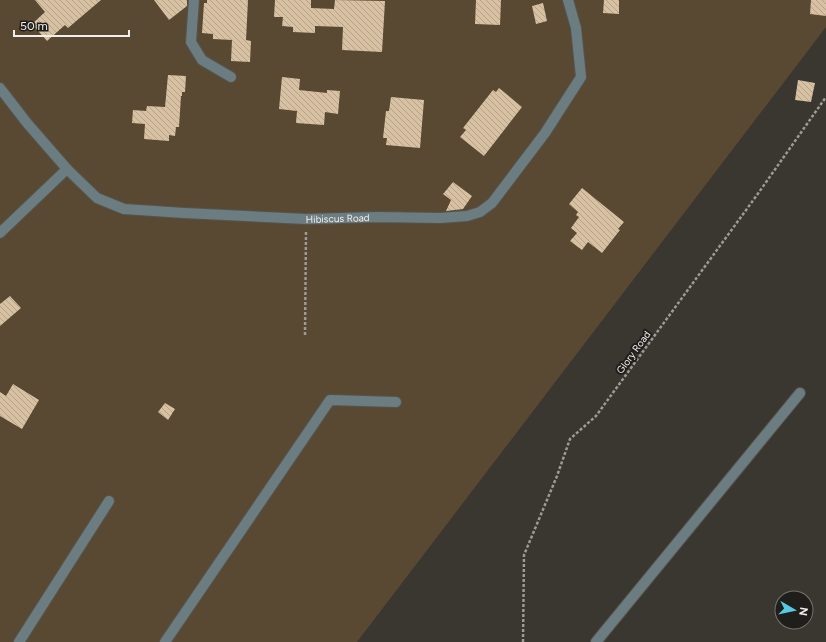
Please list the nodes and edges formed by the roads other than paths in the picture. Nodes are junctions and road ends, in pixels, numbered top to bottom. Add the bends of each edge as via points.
1 (194, 0) edge
2 (568, 0) edge
3 (232, 77) dead end
4 (0, 88) edge
5 (67, 169) junction
6 (0, 233) edge
7 (800, 393) dead end
8 (396, 402) dead end
9 (109, 501) dead end
10 (18, 642) edge
11 (165, 642) edge
12 (596, 642) edge

1 - 3 street via 191,42 202,60
2 - 5 street, Hibiscus Road via 576,28 581,77 545,133 492,203 480,212 467,216 440,218 306,219 124,209 97,198
4 - 5 street, Hibiscus Road
5 - 6 street
7 - 12 street
8 - 11 street via 330,400
9 - 10 street

